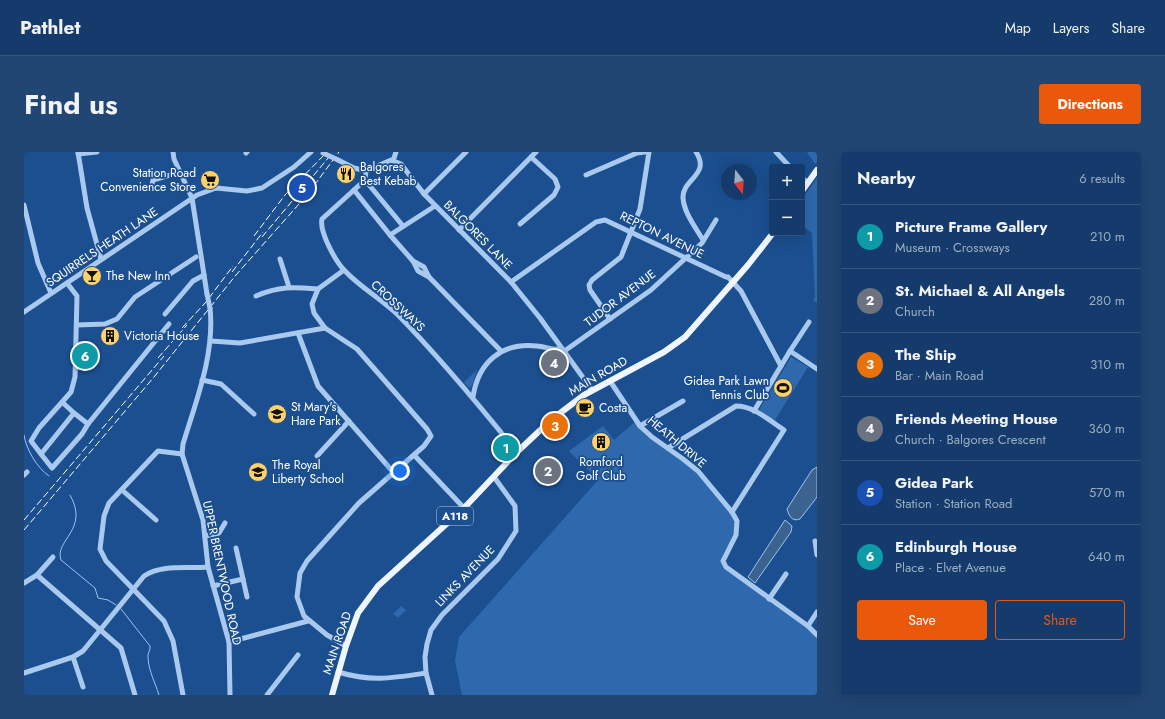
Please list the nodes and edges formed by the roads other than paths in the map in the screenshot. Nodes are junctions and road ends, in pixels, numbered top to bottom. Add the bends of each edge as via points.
1 (97, 152) edge
2 (173, 152) edge
3 (311, 152) edge
4 (396, 152) edge
5 (466, 152) edge
6 (536, 152) edge
7 (645, 152) edge
8 (649, 152) edge
9 (696, 152) edge
10 (776, 152) edge
11 (78, 153) edge
12 (322, 153) edge
13 (531, 157) junction
14 (393, 160) junction
15 (787, 164) edge
16 (817, 170) edge
17 (366, 171) junction
18 (180, 172) junction
19 (586, 175) dead end
20 (365, 180) junction
21 (805, 180) edge
22 (808, 183) junction
23 (805, 187) edge
24 (151, 189) dead end
25 (354, 190) junction
26 (424, 194) junction
27 (192, 198) junction
28 (24, 205) edge
29 (435, 206) junction
30 (716, 220) dead end
31 (520, 224) dead end
32 (403, 226) junction
33 (459, 230) junction
34 (631, 232) junction
35 (390, 235) junction
36 (771, 236) edge
37 (703, 240) junction
38 (196, 258) dead end
39 (686, 258) junction
40 (102, 259) junction
41 (280, 259) dead end
42 (344, 270) junction
43 (204, 275) junction
44 (511, 282) junction
45 (733, 282) junction
46 (67, 283) junction
47 (289, 286) junction
48 (318, 289) junction
49 (51, 293) junction
50 (256, 296) dead end
51 (24, 312) edge
52 (165, 314) dead end
53 (610, 319) junction
54 (809, 322) dead end
55 (169, 324) dead end
56 (77, 325) junction
57 (325, 328) junction
58 (298, 333) junction
59 (211, 341) junction
60 (562, 350) junction
61 (790, 351) junction
62 (501, 352) junction
63 (781, 366) junction
64 (817, 369) edge
65 (202, 380) junction
66 (610, 381) junction
67 (592, 390) junction
68 (473, 397) junction
69 (683, 401) dead end
70 (62, 402) junction
71 (754, 411) junction
72 (74, 413) junction
73 (254, 414) dead end
74 (349, 421) junction
75 (88, 424) junction
76 (640, 426) junction
77 (668, 448) junction
78 (517, 452) junction
79 (40, 454) junction
80 (182, 454) junction
81 (414, 455) junction
82 (317, 456) dead end
83 (394, 473) junction
84 (494, 477) junction
85 (122, 490) junction
86 (464, 508) junction
87 (732, 512) junction
88 (156, 520) dead end
89 (226, 523) dead end
90 (205, 536) junction
91 (815, 541) dead end
92 (236, 548) dead end
93 (817, 555) edge
94 (53, 557) dead end
95 (208, 567) junction
96 (786, 574) dead end
97 (37, 575) junction
98 (243, 579) junction
99 (24, 583) edge
100 (213, 586) junction
101 (134, 589) junction
102 (247, 596) dead end
103 (769, 599) junction
104 (817, 612) edge
105 (308, 621) junction
106 (808, 626) junction
107 (102, 630) junction
108 (817, 635) edge
109 (229, 642) junction
110 (346, 646) junction
111 (298, 655) dead end
112 (73, 657) junction
113 (338, 672) junction
114 (24, 673) edge
115 (426, 673) junction
116 (83, 687) dead end
117 (135, 695) edge
118 (183, 695) edge
119 (230, 695) edge
120 (267, 695) edge
121 (332, 695) edge
122 (432, 695) edge

1 - 11 street
2 - 18 street, UPPER BRENTWOOD ROAD
3 - 27 street, SQUIRRELS HEATH LANE via 294,167 262,188 247,191 216,188
4 - 14 street
5 - 26 street
6 - 13 street
7 - 19 street
8 - 34 street via 640,209
9 - 37 street via 700,170 685,187 683,196 686,210
10 - 15 street
11 - 40 street via 88,208
12 - 17 street, bridge
13 - 31 street via 555,180 558,187 554,195
13 - 33 street
14 - 17 street
14 - 26 street, BALGORES LANE via 401,164
16 - 22 main road
17 - 20 street
18 - 24 street via 152,178
18 - 27 street, UPPER BRENTWOOD ROAD
20 - 25 street, CROSSWAYS
20 - 32 street
21 - 22 street
22 - 23 main road
25 - 35 street
25 - 42 street, CROSSWAYS via 327,214 322,223 328,246
26 - 29 street, BALGORES LANE
27 - 40 street, SQUIRRELS HEATH LANE
27 - 43 street, UPPER BRENTWOOD ROAD
28 - 49 street via 38,263
29 - 32 street
29 - 33 street, BALGORES LANE
30 - 37 street, TUDOR AVENUE
32 - 35 street
33 - 44 street, BALGORES LANE
34 - 39 street, REPTON AVENUE
34 - 44 street, REPTON AVENUE via 608,220 598,221
34 - 53 street via 620,259 589,285
35 - 62 street via 413,261 418,271 429,277
36 - 45 main road, MAIN ROAD / A118
37 - 39 street, TUDOR AVENUE
38 - 56 street via 135,297 117,319 105,324
39 - 45 street, REPTON AVENUE
39 - 53 street, TUDOR AVENUE via 651,290
40 - 46 street, SQUIRRELS HEATH LANE
41 - 47 street
42 - 48 street
42 - 68 street, CROSSWAYS via 398,315
43 - 52 street via 193,281
43 - 59 street, UPPER BRENTWOOD ROAD, bridge via 210,308
44 - 60 street, BALGORES LANE
45 - 63 street, REPTON AVENUE via 741,291
45 - 66 main road, MAIN ROAD / A118 via 685,337 664,352
46 - 49 street, SQUIRRELS HEATH LANE
46 - 56 street via 77,296
47 - 48 street
47 - 50 street
48 - 57 street via 312,304 314,313
49 - 51 street, SQUIRRELS HEATH LANE
53 - 60 street, TUDOR AVENUE
54 - 61 street
55 - 75 street
56 - 70 street via 75,377 71,392
57 - 58 street
57 - 81 street via 357,349 427,429 431,436
58 - 59 street via 240,343
58 - 74 street via 314,380
59 - 65 street, UPPER BRENTWOOD ROAD
60 - 62 street via 528,345
60 - 67 street, BALGORES LANE
61 - 63 street
61 - 64 street
62 - 68 street via 478,374
63 - 71 street
65 - 73 street via 221,384
65 - 80 street, UPPER BRENTWOOD ROAD
66 - 67 main road, MAIN ROAD / A118
66 - 76 street, HEATH DRIVE
67 - 78 main road, MAIN ROAD / A118 via 546,424
68 - 78 street, CROSSWAYS
69 - 76 street
70 - 72 street
70 - 79 street via 39,428 31,442
71 - 77 street via 736,406
71 - 87 street via 784,430
72 - 75 street
72 - 79 street
74 - 82 street
74 - 83 street
75 - 79 street via 52,468
76 - 77 street, HEATH DRIVE
77 - 87 street, HEATH DRIVE via 698,471
78 - 84 main road, MAIN ROAD / A118
80 - 85 street via 158,451
80 - 90 street, UPPER BRENTWOOD ROAD via 203,520
81 - 83 street
81 - 86 street
83 - 105 street via 359,504 302,568 297,597 300,610
84 - 86 main road, MAIN ROAD / A118
84 - 115 street, LINKS AVENUE via 515,506 516,531 498,559 435,623 426,644
85 - 88 street
85 - 101 street via 109,503 104,516 100,549 106,561
86 - 110 main road, MAIN ROAD / A118 via 370,594 358,613
87 - 103 street, HEATH DRIVE via 737,521 736,535 723,561 726,567
89 - 90 street via 219,533
90 - 95 street, UPPER BRENTWOOD ROAD
91 - 93 street
92 - 98 street
94 - 97 street
95 - 100 street, UPPER BRENTWOOD ROAD
95 - 101 street via 153,570 144,576
96 - 103 street
97 - 99 street
97 - 107 street
98 - 100 street
98 - 102 street
100 - 109 street, UPPER BRENTWOOD ROAD
101 - 107 street
101 - 118 street via 164,621 172,641
103 - 106 street, HEATH DRIVE
104 - 106 street
105 - 109 street
105 - 110 street
106 - 108 street, HEATH DRIVE
107 - 112 street via 83,651
107 - 117 street via 121,648
109 - 119 street, UPPER BRENTWOOD ROAD
110 - 113 main road, MAIN ROAD / A118
111 - 120 street
112 - 114 street
112 - 116 street
113 - 115 street via 374,680
113 - 121 main road, MAIN ROAD / A118
115 - 122 street, LINKS AVENUE

